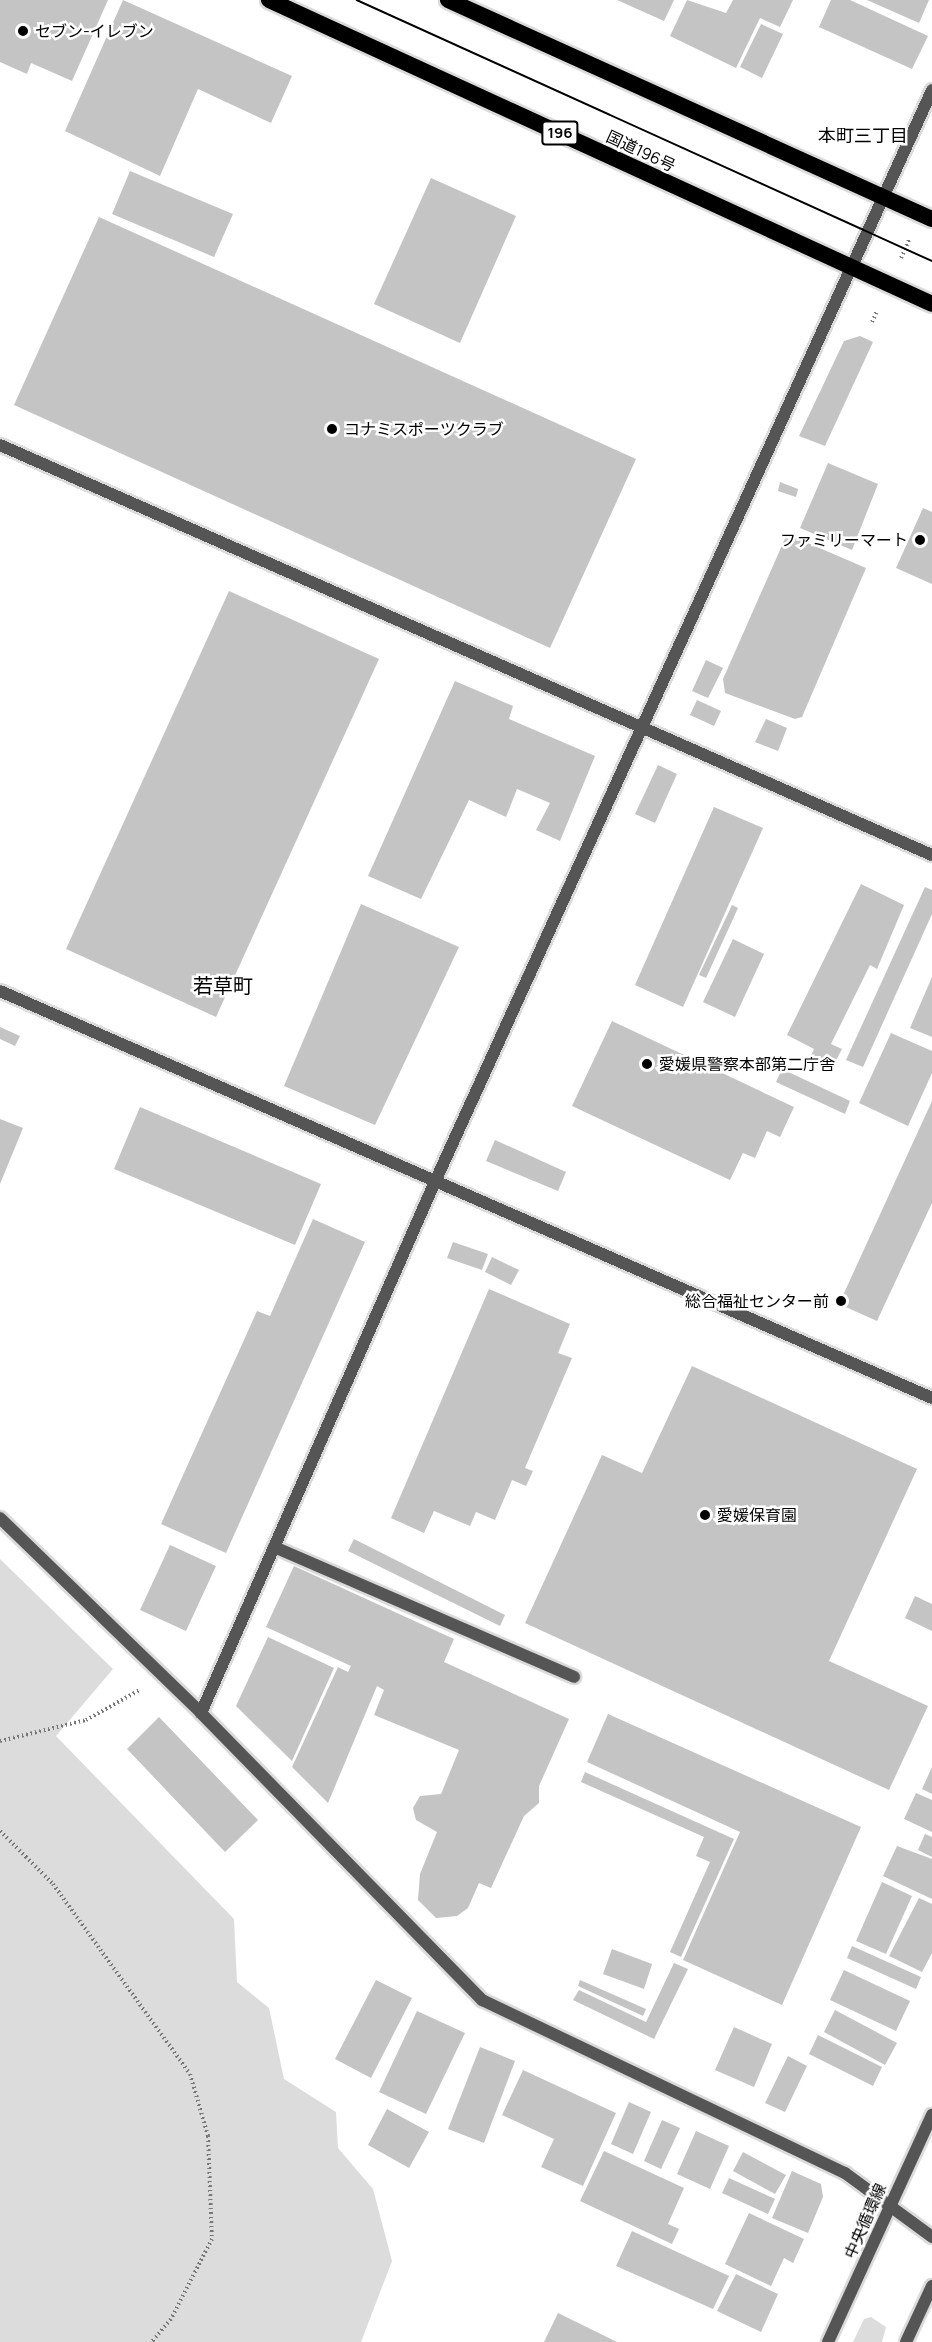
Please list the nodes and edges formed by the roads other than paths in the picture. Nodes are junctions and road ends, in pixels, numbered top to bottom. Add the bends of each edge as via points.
1 (448, 0) edge
2 (276, 1) edge
3 (932, 90) edge
4 (883, 197) junction
5 (932, 219) edge
6 (851, 267) junction
7 (932, 304) edge
8 (0, 445) edge
9 (640, 727) junction
10 (932, 855) edge
11 (0, 991) edge
12 (434, 1184) junction
13 (932, 1398) edge
14 (0, 1518) edge
15 (274, 1547) junction
16 (573, 1677) dead end
17 (201, 1713) junction
18 (932, 2115) edge
19 (890, 2204) junction
20 (932, 2237) edge
21 (932, 2286) edge
22 (828, 2342) edge
23 (906, 2342) edge

1 - 4 highway
2 - 6 highway, 国道196号 / 196
3 - 4 street
4 - 5 highway
4 - 6 street
6 - 7 highway, 国道196号 / 196
6 - 9 street
8 - 9 street
9 - 10 street
9 - 12 street
11 - 12 street
12 - 13 street
12 - 15 street
14 - 17 street
15 - 16 street
15 - 17 street
17 - 19 street via 482,2000 846,2173
18 - 19 street, 中央循環線
19 - 20 street
19 - 22 street, 中央循環線
21 - 23 street

